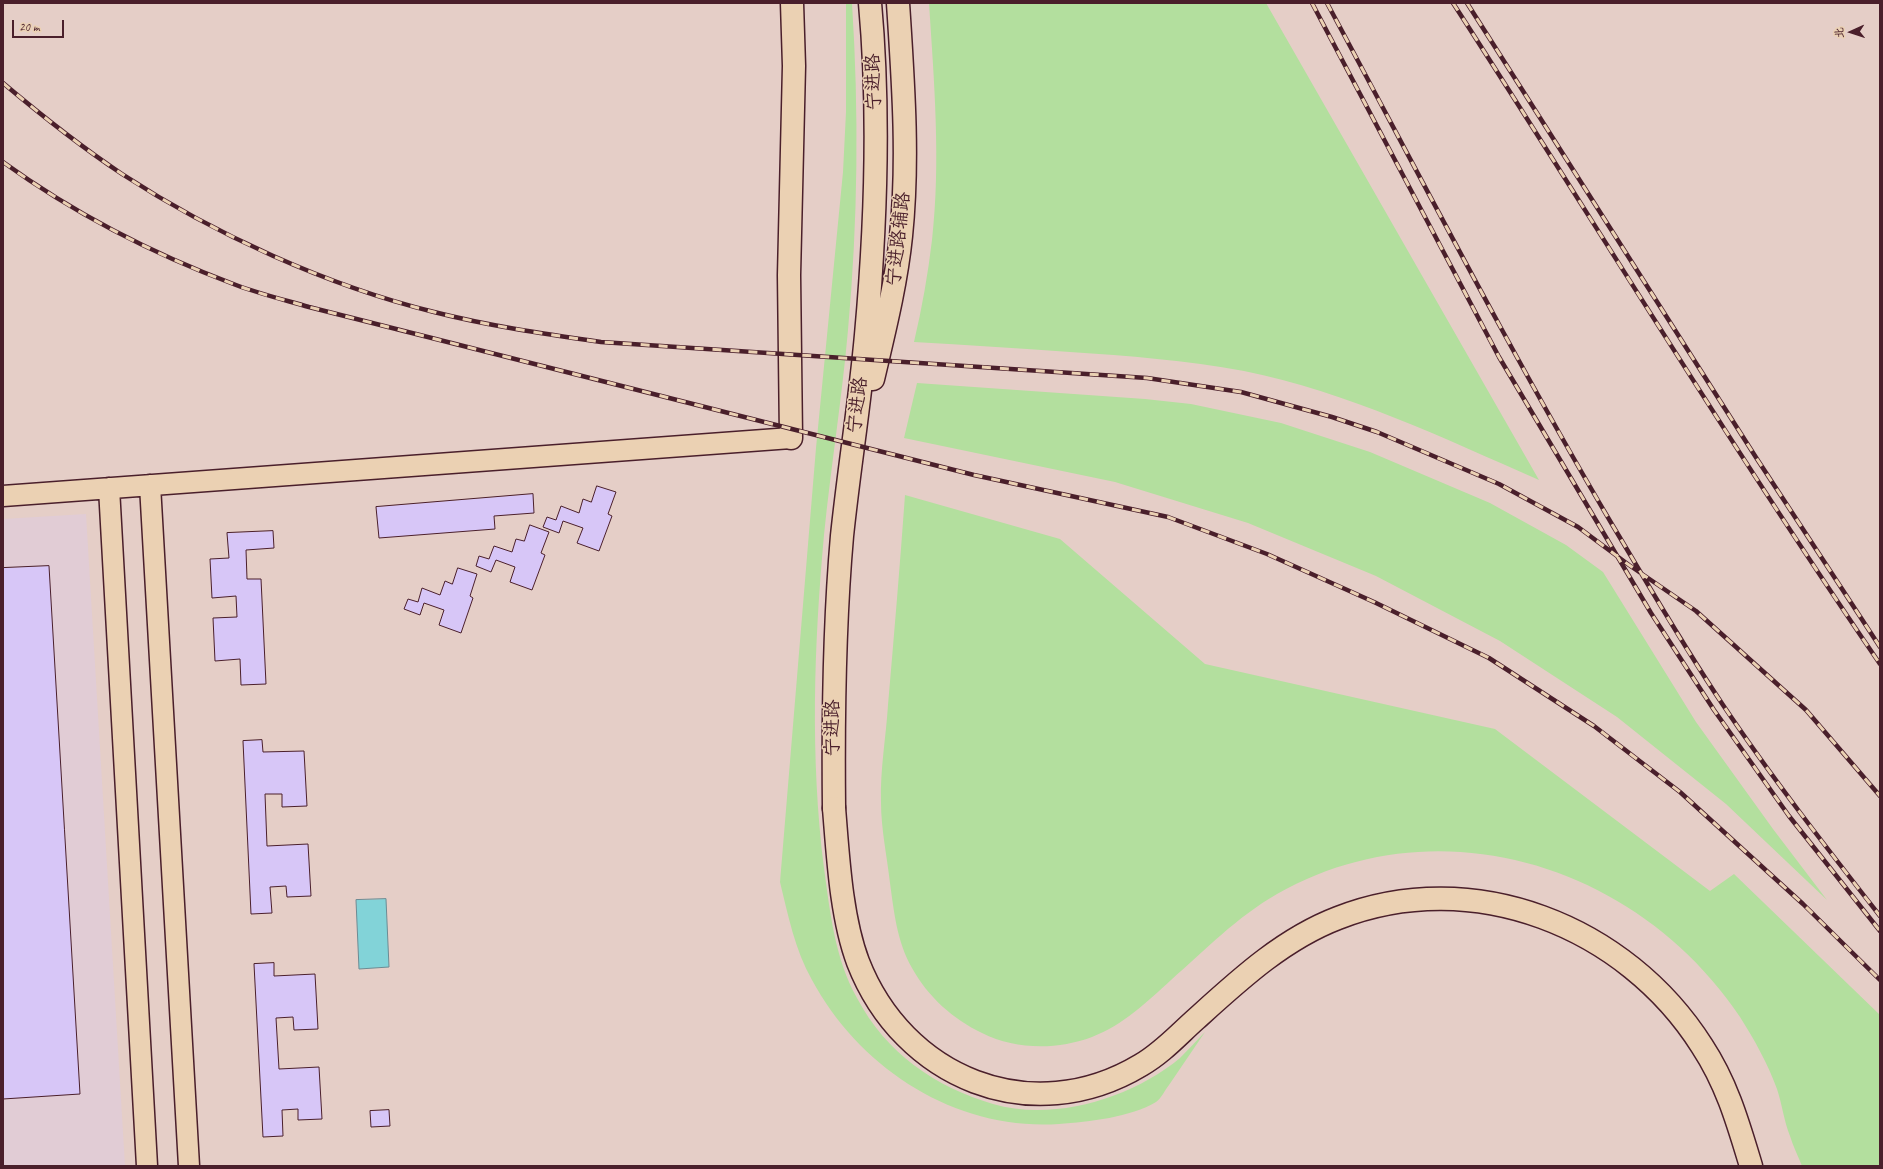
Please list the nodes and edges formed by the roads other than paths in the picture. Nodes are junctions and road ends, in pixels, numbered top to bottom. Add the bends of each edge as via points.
1 (792, 3) edge
2 (870, 3) edge
3 (898, 3) edge
4 (791, 438) joint
5 (850, 469) junction
6 (150, 485) junction
7 (108, 488) junction
8 (3, 496) edge
9 (147, 1166) edge
10 (189, 1166) edge
11 (1751, 1166) edge

1 - 4 main road via 794,66 789,275
2 - 5 main road, 宁进路 via 875,77 874,215 866,337
3 - 5 main road, 宁进路辅路 via 905,181 901,236 894,290
4 - 6 street
5 - 11 main road, 宁进路 via 837,612 833,710 834,808 841,878 848,925 857,959 871,991 890,1020 914,1046 942,1066 974,1082 1007,1092 1042,1094 1076,1090 1110,1081 1141,1066 1169,1046 1265,958 1301,935 1339,917 1379,905 1421,899 1463,899 1505,905 1545,917 1576,931 1633,969 1658,992 1681,1017 1719,1074 1733,1105
6 - 7 street
6 - 10 street
7 - 8 street
7 - 9 street

